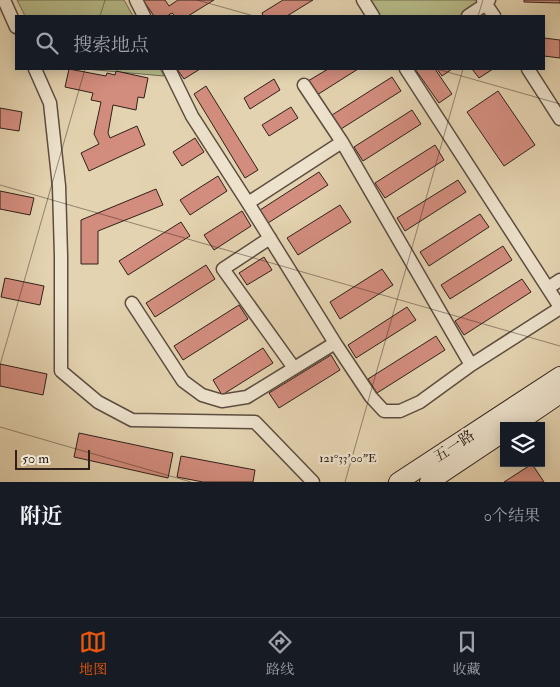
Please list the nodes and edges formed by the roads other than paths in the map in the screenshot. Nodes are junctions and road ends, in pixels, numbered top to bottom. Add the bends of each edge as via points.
1 (4, 0) edge
2 (136, 0) edge
3 (363, 0) edge
4 (486, 1) edge
5 (144, 15) edge
6 (372, 15) edge
7 (469, 15) edge
8 (493, 15) edge
9 (15, 25) edge
10 (35, 70) edge
11 (169, 70) edge
12 (407, 70) edge
13 (529, 70) edge
14 (304, 85) dead end
15 (560, 119) edge
16 (342, 142) junction
17 (248, 203) junction
18 (270, 238) junction
19 (560, 280) edge
20 (548, 288) junction
21 (132, 303) dead end
22 (560, 308) edge
23 (335, 342) junction
24 (470, 365) junction
25 (294, 368) junction
26 (560, 376) edge
27 (560, 394) edge
28 (518, 422) edge
29 (500, 435) edge
30 (313, 482) edge
31 (398, 482) edge
32 (429, 482) edge

1 - 9 street
2 - 5 street
3 - 6 street
4 - 7 street
4 - 8 street
10 - 30 street via 50,103 59,186 61,371 98,402 132,420 255,422
11 - 17 street via 192,116
12 - 20 street
13 - 15 street
14 - 16 street
16 - 17 street
16 - 24 street
17 - 18 street
18 - 23 street
18 - 25 street via 224,269
19 - 20 street
20 - 22 street
21 - 25 street via 183,381 202,395 222,401 247,397
22 - 24 street
23 - 24 street via 370,398 384,411 400,410 420,402
23 - 25 street
26 - 31 main road, 五一路
27 - 28 main road
29 - 32 main road, 五一路

